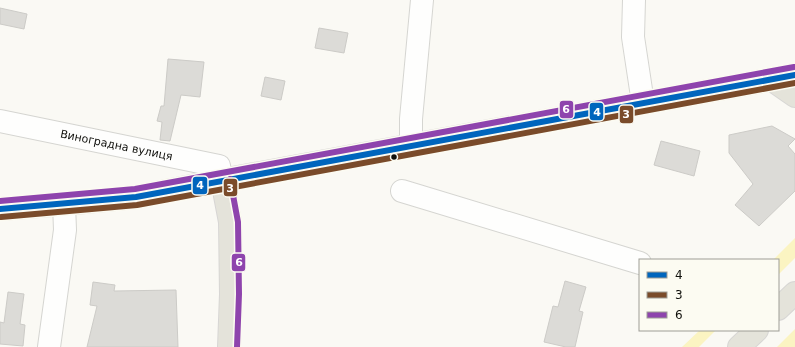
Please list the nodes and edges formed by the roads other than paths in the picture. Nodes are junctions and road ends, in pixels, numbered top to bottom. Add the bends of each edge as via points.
1 (422, 0) edge
2 (634, 0) edge
3 (795, 75) edge
4 (772, 80) junction
5 (795, 96) edge
6 (643, 103) junction
7 (0, 121) edge
8 (411, 145) junction
9 (222, 180) junction
10 (402, 192) dead end
11 (64, 204) junction
12 (0, 209) edge
13 (639, 263) edge
14 (795, 293) edge
15 (779, 308) edge
16 (755, 331) edge
17 (49, 347) edge
18 (229, 347) edge
19 (739, 347) edge

1 - 8 street via 411,118
2 - 6 street via 633,37
3 - 4 main road
4 - 5 main road
4 - 6 main road
6 - 8 main road
7 - 9 street, Виноградна вулиця via 219,166
8 - 9 main road
9 - 11 street via 136,197
9 - 18 main road via 230,222
10 - 13 street
11 - 12 street
11 - 17 street via 65,230
14 - 15 main road
16 - 19 main road

